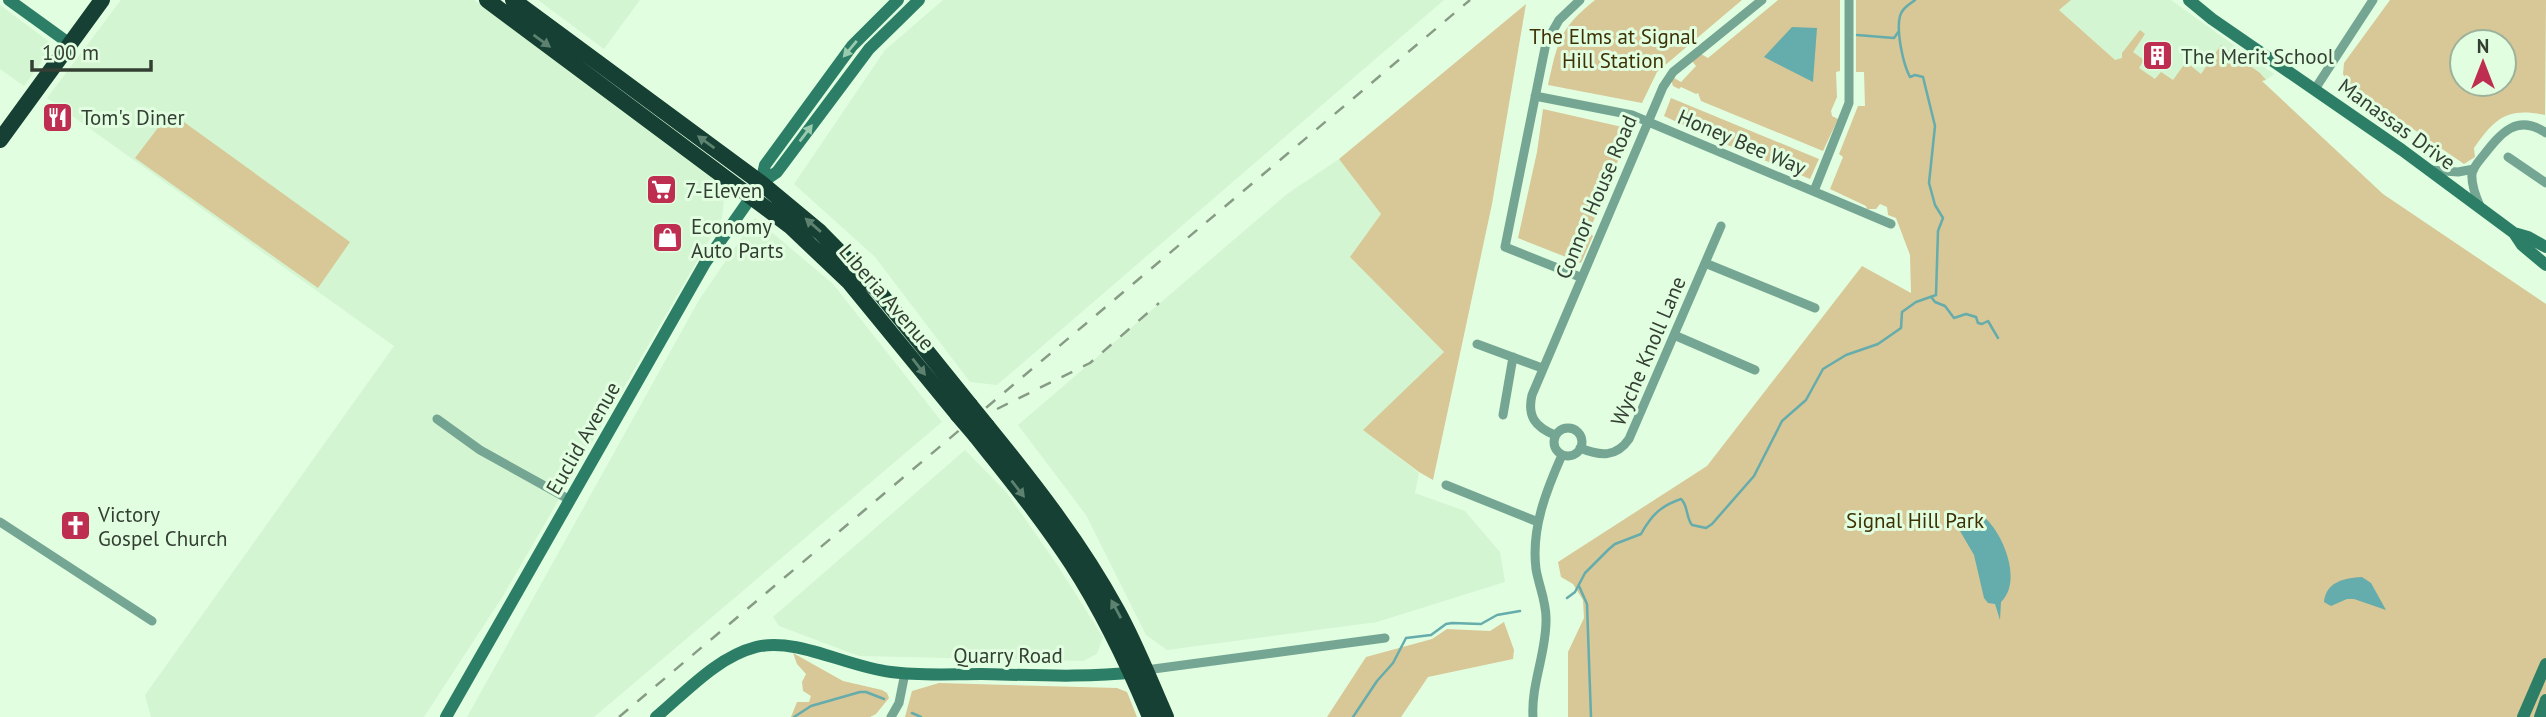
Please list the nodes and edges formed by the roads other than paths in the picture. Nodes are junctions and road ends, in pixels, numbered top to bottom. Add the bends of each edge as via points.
1 (9, 0) edge
2 (102, 0) edge
3 (487, 0) edge
4 (513, 0) edge
5 (898, 0) edge
6 (919, 0) edge
7 (1580, 0) edge
8 (1762, 0) edge
9 (1850, 0) edge
10 (2189, 0) edge
11 (2374, 0) edge
12 (70, 44) junction
13 (2315, 89) junction
14 (1535, 96) junction
15 (1648, 122) junction
16 (2546, 133) edge
17 (0, 140) edge
18 (2508, 157) dead end
19 (2474, 169) junction
20 (2429, 170) junction
21 (2546, 183) edge
22 (757, 189) junction
23 (1814, 191) junction
24 (2480, 208) junction
25 (1891, 223) dead end
26 (1721, 226) dead end
27 (2514, 233) junction
28 (2546, 247) edge
29 (1705, 263) junction
30 (2546, 265) edge
31 (1580, 278) junction
32 (1815, 308) dead end
33 (1674, 335) junction
34 (1477, 344) dead end
35 (1513, 357) junction
36 (1542, 368) junction
37 (1755, 370) dead end
38 (1503, 415) dead end
39 (437, 419) dead end
40 (1555, 435) junction
41 (1580, 448) junction
42 (1562, 455) junction
43 (1446, 485) dead end
44 (570, 500) junction
45 (0, 522) edge
46 (1538, 522) junction
47 (152, 621) dead end
48 (1385, 638) dead end
49 (2546, 664) edge
50 (1138, 671) junction
51 (905, 673) junction
52 (2546, 701) edge
53 (446, 717) edge
54 (656, 717) edge
55 (891, 717) edge
56 (1150, 717) edge
57 (1166, 717) edge
58 (1533, 717) edge
59 (2523, 717) edge
60 (2540, 717) edge

1 - 12 street
2 - 12 highway
3 -> 22 highway, Liberia Avenue
22 -> 4 highway, Liberia Avenue
5 -> 22 street, Euclid Avenue via 839,62 765,165
22 -> 6 street, Euclid Avenue via 777,172 869,49
7 - 14 street via 1549,36
8 - 15 street, Connor House Road via 1669,77
9 - 23 street via 1849,102
10 - 13 street, Manassas Drive
11 - 13 street
12 - 17 highway
13 - 20 street, Manassas Drive
14 - 15 street, Honey Bee Way
14 - 31 street via 1505,247
15 - 23 street, Honey Bee Way
15 - 31 street, Connor House Road
16 - 19 street via 2529,125 2510,128
18 - 21 street
19 - 20 street
19 - 24 street
20 - 24 street, Manassas Drive
22 - 44 street, Euclid Avenue via 713,249
22 - 50 highway, Liberia Avenue, bridge via 821,232 843,253 879,292 964,410 1037,488 1118,612
23 - 25 street, Honey Bee Way
24 - 27 street, Manassas Drive
26 - 29 street, Wyche Knoll Lane
27 - 28 street, Manassas Drive
27 - 30 street, Manassas Drive
29 - 32 street
29 - 33 street, Wyche Knoll Lane
31 - 36 street, Connor House Road
33 - 37 street
33 - 41 street, Wyche Knoll Lane via 1625,445 1605,455
34 - 35 street
35 - 36 street
35 - 38 street
36 - 40 street, Connor House Road via 1529,407 1536,423
39 - 44 street via 480,450
40 - 41 street via 1572,428 1579,434
40 - 42 street via 1553,444
41 - 42 street via 1570,456
42 - 46 street
43 - 46 street
44 - 53 street, Euclid Avenue
45 - 47 street
46 - 58 street via 1536,561 1546,622
48 - 50 street, Quarry Road
49 - 59 street
50 - 51 street, Quarry Road via 1095,675
50 - 56 highway, Liberia Avenue
50 - 57 highway, Liberia Avenue
51 - 54 street, Quarry Road via 871,669 794,646 757,647 725,660
51 - 55 street via 899,704
52 - 60 street

